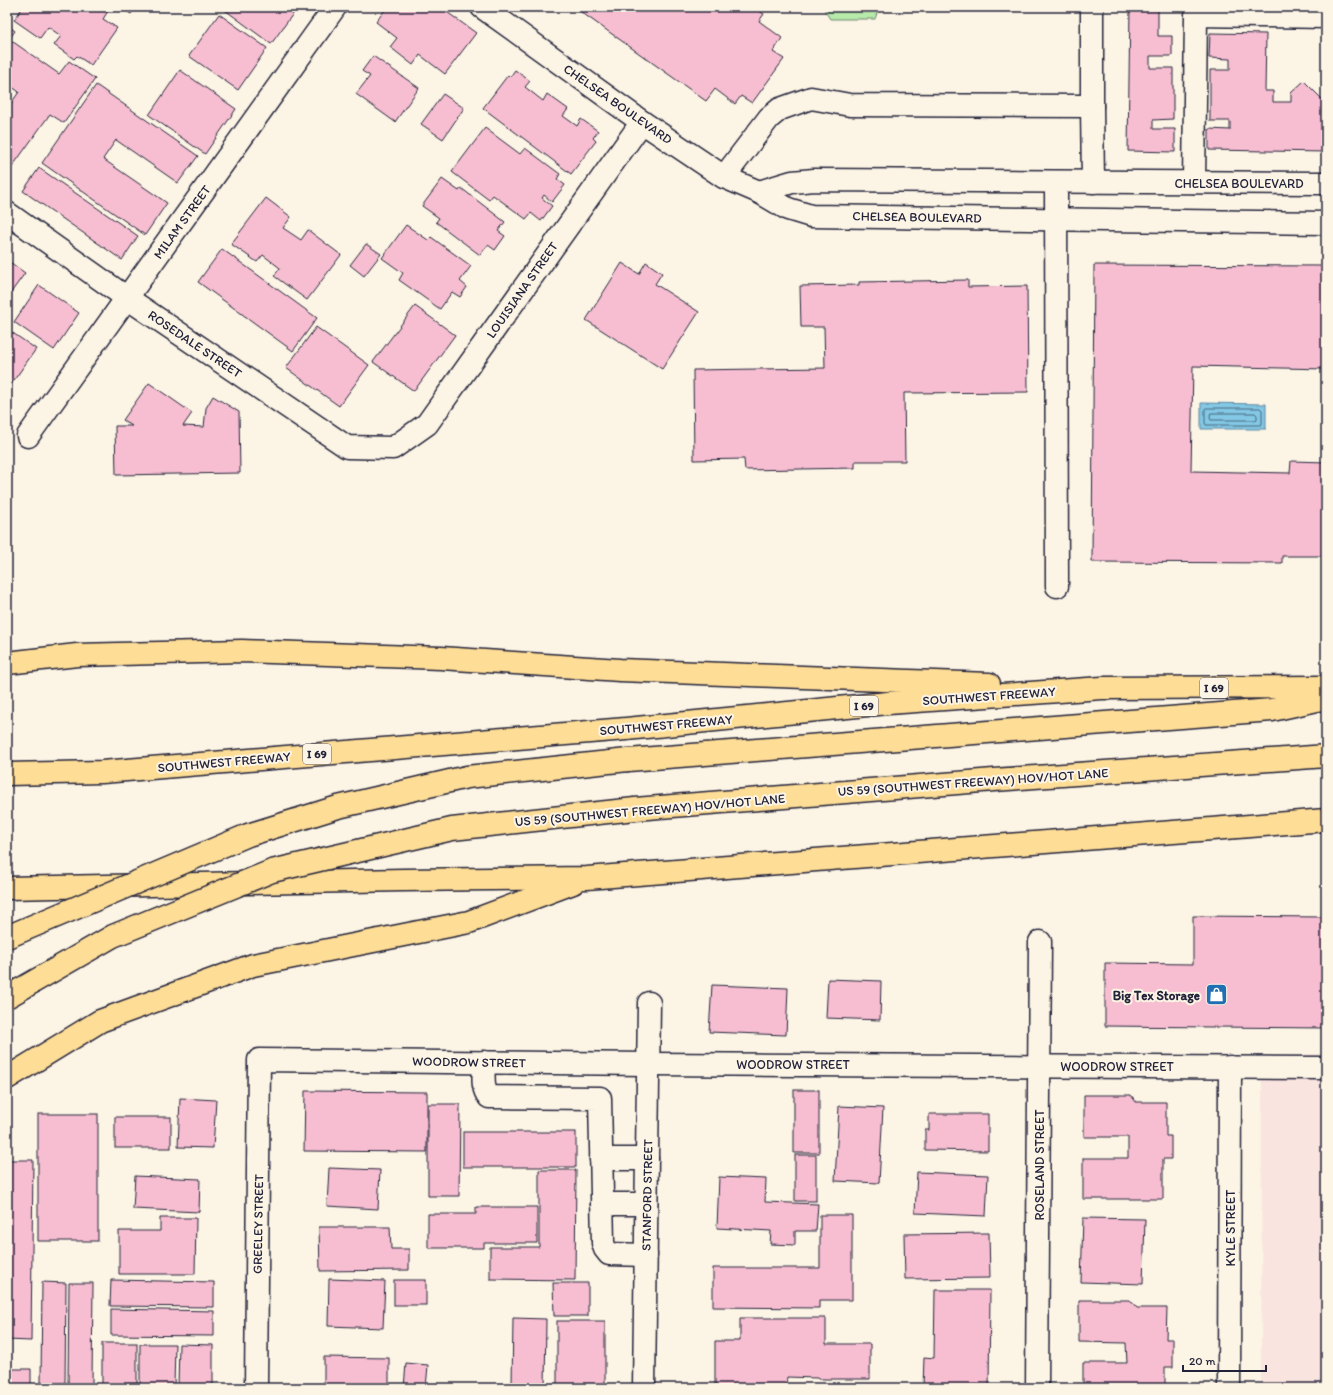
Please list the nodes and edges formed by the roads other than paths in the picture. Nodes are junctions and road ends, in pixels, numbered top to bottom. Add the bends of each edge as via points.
1 (335, 7) edge
2 (482, 7) edge
3 (1092, 7) edge
4 (1326, 17) edge
5 (1092, 106) junction
6 (642, 122) junction
7 (724, 177) junction
8 (1056, 182) junction
9 (1093, 182) junction
10 (1194, 182) junction
11 (1326, 183) edge
12 (759, 192) junction
13 (7, 213) edge
14 (1057, 219) junction
15 (1326, 222) edge
16 (127, 298) junction
17 (28, 436) dead end
18 (393, 448) joint
19 (1057, 586) dead end
20 (7, 663) edge
21 (1326, 687) edge
22 (1102, 688) junction
23 (1326, 698) edge
24 (1326, 756) edge
25 (7, 774) edge
26 (1326, 820) edge
27 (587, 878) junction
28 (7, 888) edge
29 (7, 937) edge
30 (1040, 942) dead end
31 (7, 997) edge
32 (649, 1003) dead end
33 (259, 1060) joint
34 (484, 1062) junction
35 (544, 1063) junction
36 (601, 1064) junction
37 (648, 1064) junction
38 (1039, 1066) junction
39 (1230, 1067) junction
40 (1326, 1068) edge
41 (7, 1078) edge
42 (543, 1098) junction
43 (600, 1098) junction
44 (601, 1159) junction
45 (647, 1159) junction
46 (602, 1204) junction
47 (646, 1204) junction
48 (646, 1255) junction
49 (256, 1388) edge
50 (644, 1388) edge
51 (1037, 1388) edge
52 (1229, 1388) edge

1 - 16 street, MILAM STREET
2 - 6 street, CHELSEA BOULEVARD
3 - 5 street
4 - 10 street via 1196,15
5 - 7 street via 850,105 811,98 780,109 769,118
5 - 9 street
6 - 7 street, CHELSEA BOULEVARD
6 - 18 street, LOUISIANA STREET via 427,424
7 - 12 street, CHELSEA BOULEVARD
8 - 9 street, CHELSEA BOULEVARD
8 - 12 street, CHELSEA BOULEVARD via 814,180 792,182
8 - 14 street
9 - 10 street, CHELSEA BOULEVARD
10 - 11 street, CHELSEA BOULEVARD
12 - 14 street, CHELSEA BOULEVARD via 788,209 811,216
13 - 16 street, ROSEDALE STREET
14 - 15 street, CHELSEA BOULEVARD
14 - 19 street
16 - 17 street, MILAM STREET
16 - 18 street, ROSEDALE STREET via 347,447
20 - 22 highway via 78,656 242,651 441,658 620,670
21 - 22 highway, SOUTHWEST FREEWAY / I 69
22 - 25 highway, SOUTHWEST FREEWAY / I 69 via 888,703 626,729 102,772
23 - 29 highway, bridge via 1272,710 628,760 467,777 338,807 248,835
24 - 31 highway, US 59 (SOUTHWEST FREEWAY) HOV/HOT LANE, bridge via 635,809 452,829 272,871 114,936
26 - 27 highway
27 - 28 highway
27 - 41 highway via 469,922 253,965 100,1021
30 - 38 street, ROSELAND STREET
32 - 37 street, STANFORD STREET
33 - 34 street, WOODROW STREET
33 - 49 street, GREELEY STREET
34 - 35 street, WOODROW STREET
34 - 42 street via 484,1086 489,1096
35 - 36 street, WOODROW STREET
35 - 42 street
36 - 37 street, WOODROW STREET
36 - 43 street
37 - 38 street, WOODROW STREET
37 - 45 street, STANFORD STREET
38 - 39 street, WOODROW STREET
38 - 51 street, ROSELAND STREET
39 - 40 street, WOODROW STREET
39 - 52 street, KYLE STREET
42 - 43 street
43 - 44 street
44 - 45 street
44 - 46 street
45 - 47 street, STANFORD STREET
46 - 47 street
46 - 48 street via 603,1243 609,1254
47 - 48 street, STANFORD STREET
48 - 50 street, STANFORD STREET

